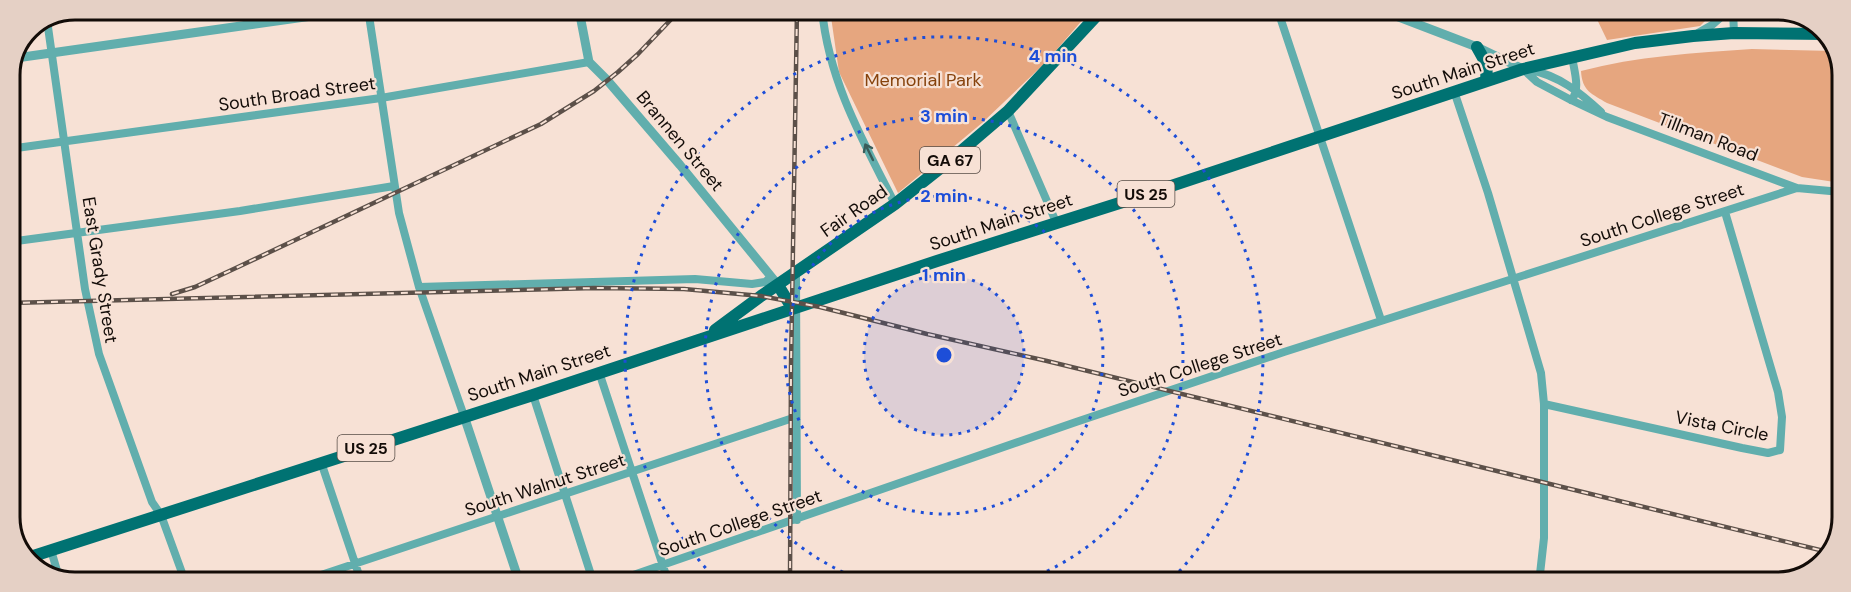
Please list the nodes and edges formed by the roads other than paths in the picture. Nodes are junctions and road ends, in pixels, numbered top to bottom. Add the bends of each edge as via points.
1 (284, 20) edge
2 (370, 20) edge
3 (581, 20) edge
4 (824, 20) edge
5 (1093, 20) edge
6 (1281, 20) edge
7 (1406, 20) edge
8 (1718, 20) edge
9 (1733, 20) edge
10 (48, 27) edge
11 (1734, 33) junction
12 (1814, 34) edge
13 (1694, 36) junction
14 (1477, 47) junction
15 (52, 53) junction
16 (23, 57) edge
17 (1572, 57) junction
18 (589, 62) junction
19 (1524, 69) junction
20 (1486, 80) junction
21 (1577, 90) junction
22 (1454, 91) junction
23 (381, 98) junction
24 (1571, 100) junction
25 (1008, 111) junction
26 (1607, 117) junction
27 (1321, 137) junction
28 (65, 142) junction
29 (20, 148) edge
30 (394, 186) junction
31 (1797, 188) junction
32 (1831, 191) edge
33 (895, 204) junction
34 (1725, 212) junction
35 (1056, 222) junction
36 (78, 233) junction
37 (20, 241) edge
38 (796, 274) junction
39 (1514, 278) junction
40 (774, 281) junction
41 (419, 286) junction
42 (794, 308) junction
43 (1381, 320) junction
44 (707, 336) junction
45 (599, 372) junction
46 (533, 395) junction
47 (1544, 404) junction
48 (464, 416) junction
49 (796, 417) junction
50 (321, 462) junction
51 (631, 472) junction
52 (565, 494) junction
53 (161, 514) junction
54 (498, 516) junction
55 (797, 520) junction
56 (51, 550) junction
57 (34, 556) edge
58 (355, 564) junction
59 (663, 566) junction
60 (57, 569) edge
61 (182, 572) edge
62 (331, 572) edge
63 (358, 572) edge
64 (516, 572) edge
65 (590, 572) edge
66 (644, 572) edge
67 (665, 572) edge
68 (1540, 572) edge

1 - 15 street
2 - 23 street
3 - 18 street
33 -> 4 street via 843,99 832,69
5 - 25 main road, Fair Road / GA 67
6 - 27 street
7 - 14 street, Tillman Road
8 - 13 street
9 - 11 street
10 - 15 street, East Grady Street
11 - 12 main road, South Main Street / US 25
11 - 13 main road, South Main Street / US 25
13 - 17 main road, South Main Street / US 25 via 1635,43
14 - 19 street, Tillman Road
14 - 20 main road via 1487,65
15 - 16 street
15 - 28 street, East Grady Street
17 - 19 main road, South Main Street / US 25
17 - 21 street
18 - 23 street, South Broad Street
18 - 40 street, Brannen Street
19 - 20 main road, South Main Street / US 25
19 - 21 street, Tillman Road via 1542,72
19 - 24 street, Tillman Road via 1534,80
20 - 22 main road, South Main Street / US 25
21 - 24 street
21 - 26 street, Tillman Road
22 - 27 main road, South Main Street / US 25
22 - 39 street
23 - 28 street, South Broad Street
23 - 30 street
24 - 26 street, Tillman Road
25 - 33 main road, Fair Road / GA 67
25 - 35 street
26 - 31 street, Tillman Road
27 - 35 main road, South Main Street / US 25
27 - 43 street
28 - 29 street, South Broad Street
28 - 36 street, East Grady Street
30 - 36 street
30 - 41 street
31 - 32 street
31 - 34 street, South College Street
33 - 38 main road, Fair Road / GA 67
34 - 39 street, South College Street
34 - 47 street, Vista Circle via 1778,392 1782,417 1780,450 1768,453 1742,448
35 - 42 main road, South Main Street / US 25
36 - 37 street
36 - 53 street, East Grady Street via 99,354 152,502
38 - 40 main road, Fair Road / GA 67
38 - 42 street
39 - 43 street, South College Street
39 - 47 street via 1541,373
40 - 41 street via 752,284 694,279
40 - 42 main road
40 - 44 main road, GA 67
41 - 48 street
42 - 44 main road, South Main Street / US 25
42 - 49 street
43 - 55 street, South College Street
44 - 45 main road, South Main Street / US 25
45 - 46 main road, South Main Street / US 25
45 - 51 street
46 - 48 main road, South Main Street / US 25
46 - 52 street
47 - 68 street via 1544,538
48 - 50 main road, South Main Street / US 25
48 - 54 street
49 - 51 street, South Walnut Street
49 - 55 street
50 - 53 main road, South Main Street / US 25
50 - 58 street
51 - 52 street, South Walnut Street
51 - 59 street
52 - 54 street, South Walnut Street
52 - 65 street
53 - 56 main road, South Main Street / US 25
53 - 61 street, East Grady Street
54 - 58 street, South Walnut Street
54 - 64 street
55 - 59 street, South College Street
56 - 57 main road, South Main Street / US 25
56 - 60 street
58 - 62 street, South Walnut Street
58 - 63 street
59 - 66 street, South College Street
59 - 67 street

